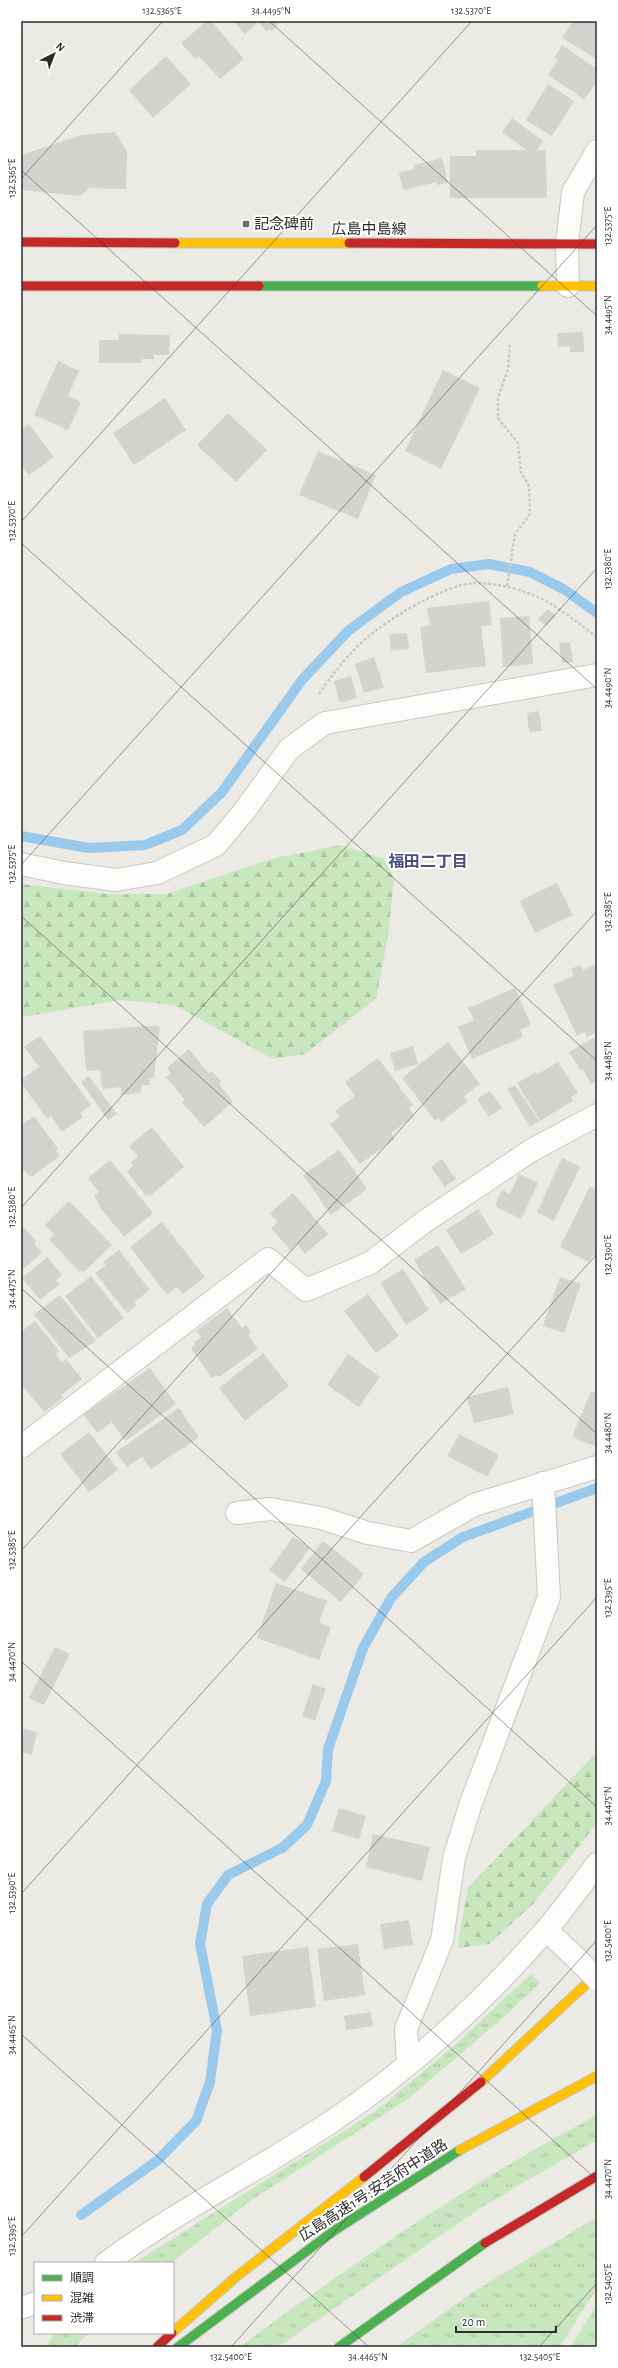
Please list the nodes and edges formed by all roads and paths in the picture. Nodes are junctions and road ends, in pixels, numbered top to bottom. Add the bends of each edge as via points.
1 (597, 151) edge
2 (21, 242) edge
3 (567, 244) junction
4 (597, 244) edge
5 (21, 286) edge
6 (568, 286) junction
7 (597, 286) edge
8 (510, 343) dead end
9 (506, 586) junction
10 (597, 637) edge
11 (597, 675) edge
12 (318, 695) dead end
13 (21, 864) edge
14 (597, 1115) edge
15 (21, 1447) edge
16 (597, 1467) edge
17 (543, 1483) junction
18 (237, 1513) dead end
19 (597, 1864) edge
20 (546, 1930) junction
21 (597, 1974) edge
22 (597, 1979) edge
23 (408, 2064) junction
24 (597, 2076) edge
25 (597, 2176) edge
26 (107, 2262) edge
27 (34, 2303) edge
28 (21, 2308) edge
29 (174, 2331) edge
30 (171, 2334) edge
31 (157, 2347) edge
32 (178, 2347) edge
33 (339, 2347) edge

1 - 3 street via 573,192
2 - 3 main road, 広島中島線
3 - 4 main road, 広島中島線
3 - 6 street
5 - 6 main road
6 - 7 main road
8 - 9 path via 508,368 498,398 498,418 518,443 521,472 529,486 530,514 515,534
9 - 10 path via 541,598
9 - 12 path via 475,583 451,587 407,611 364,640 336,670
11 - 13 street via 325,723 289,749 246,809 216,845 157,873 116,880
14 - 15 street via 532,1150 424,1222 370,1263 306,1290 268,1259
16 - 17 street
17 - 18 street via 474,1505 411,1541 368,1533 321,1518 270,1509
17 - 23 street via 549,1597 471,1803 454,1858 442,1940 406,2029
19 - 20 street
20 - 22 street, bridge
20 - 23 street via 454,2026
21 - 29 main road via 557,2014 434,2121 302,2223
23 - 26 street via 334,2120 145,2235
24 - 32 main road, 広島高速1号;安芸府中道路 via 552,2098 455,2153 358,2214
25 - 33 main road via 493,2238
27 - 28 street
30 - 31 main road

